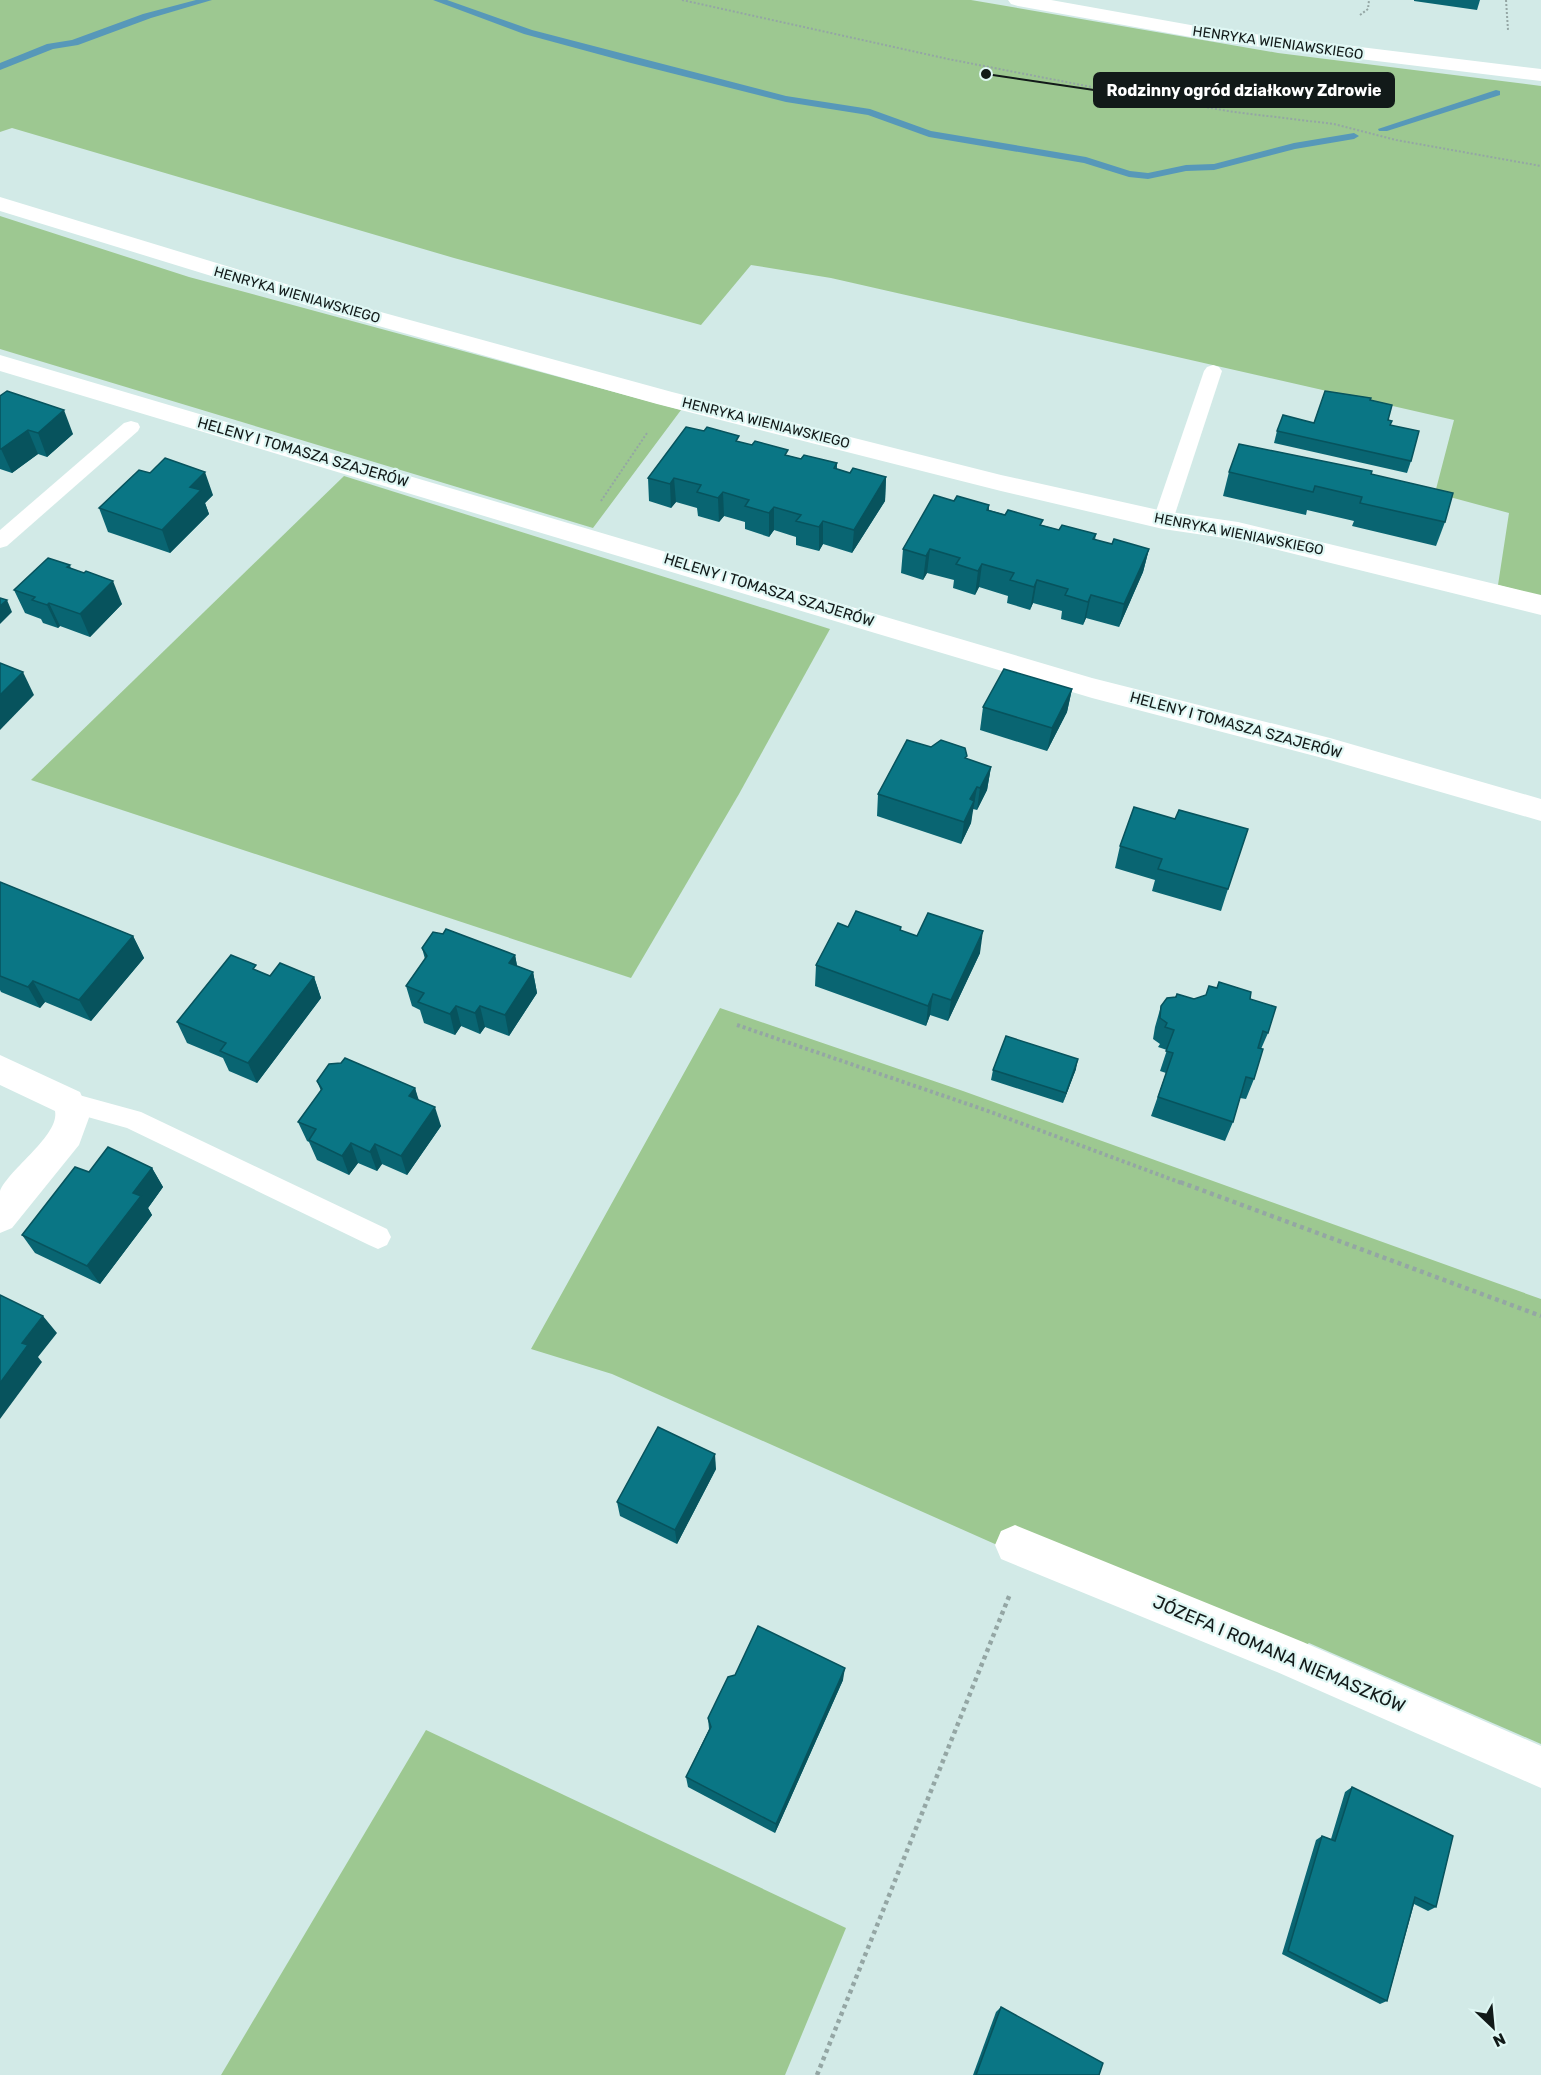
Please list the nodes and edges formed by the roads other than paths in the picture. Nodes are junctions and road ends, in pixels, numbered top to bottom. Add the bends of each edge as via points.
1 (1018, 0) edge
2 (1541, 75) edge
3 (0, 204) edge
4 (0, 363) edge
5 (1213, 371) dead end
6 (131, 427) dead end
7 (1163, 520) junction
8 (0, 541) edge
9 (1541, 605) edge
10 (1541, 810) edge
11 (0, 1069) edge
12 (68, 1102) junction
13 (0, 1216) edge
14 (378, 1237) dead end
15 (1021, 1547) road end
16 (1541, 1767) edge

1 - 2 street, HENRYKA WIENIAWSKIEGO via 1213,35
3 - 7 street, HENRYKA WIENIAWSKIEGO via 340,308 666,398
4 - 10 street, HELENY I TOMASZA SZAJERÓW via 1092,688 1330,749
5 - 7 lane
6 - 8 lane
7 - 9 street, HENRYKA WIENIAWSKIEGO via 1250,533
11 - 12 street
12 - 13 street via 73,1115 67,1136
12 - 14 lane via 132,1119
15 - 16 street, JÓZEFA I ROMANA NIEMASZKÓW via 1289,1656

